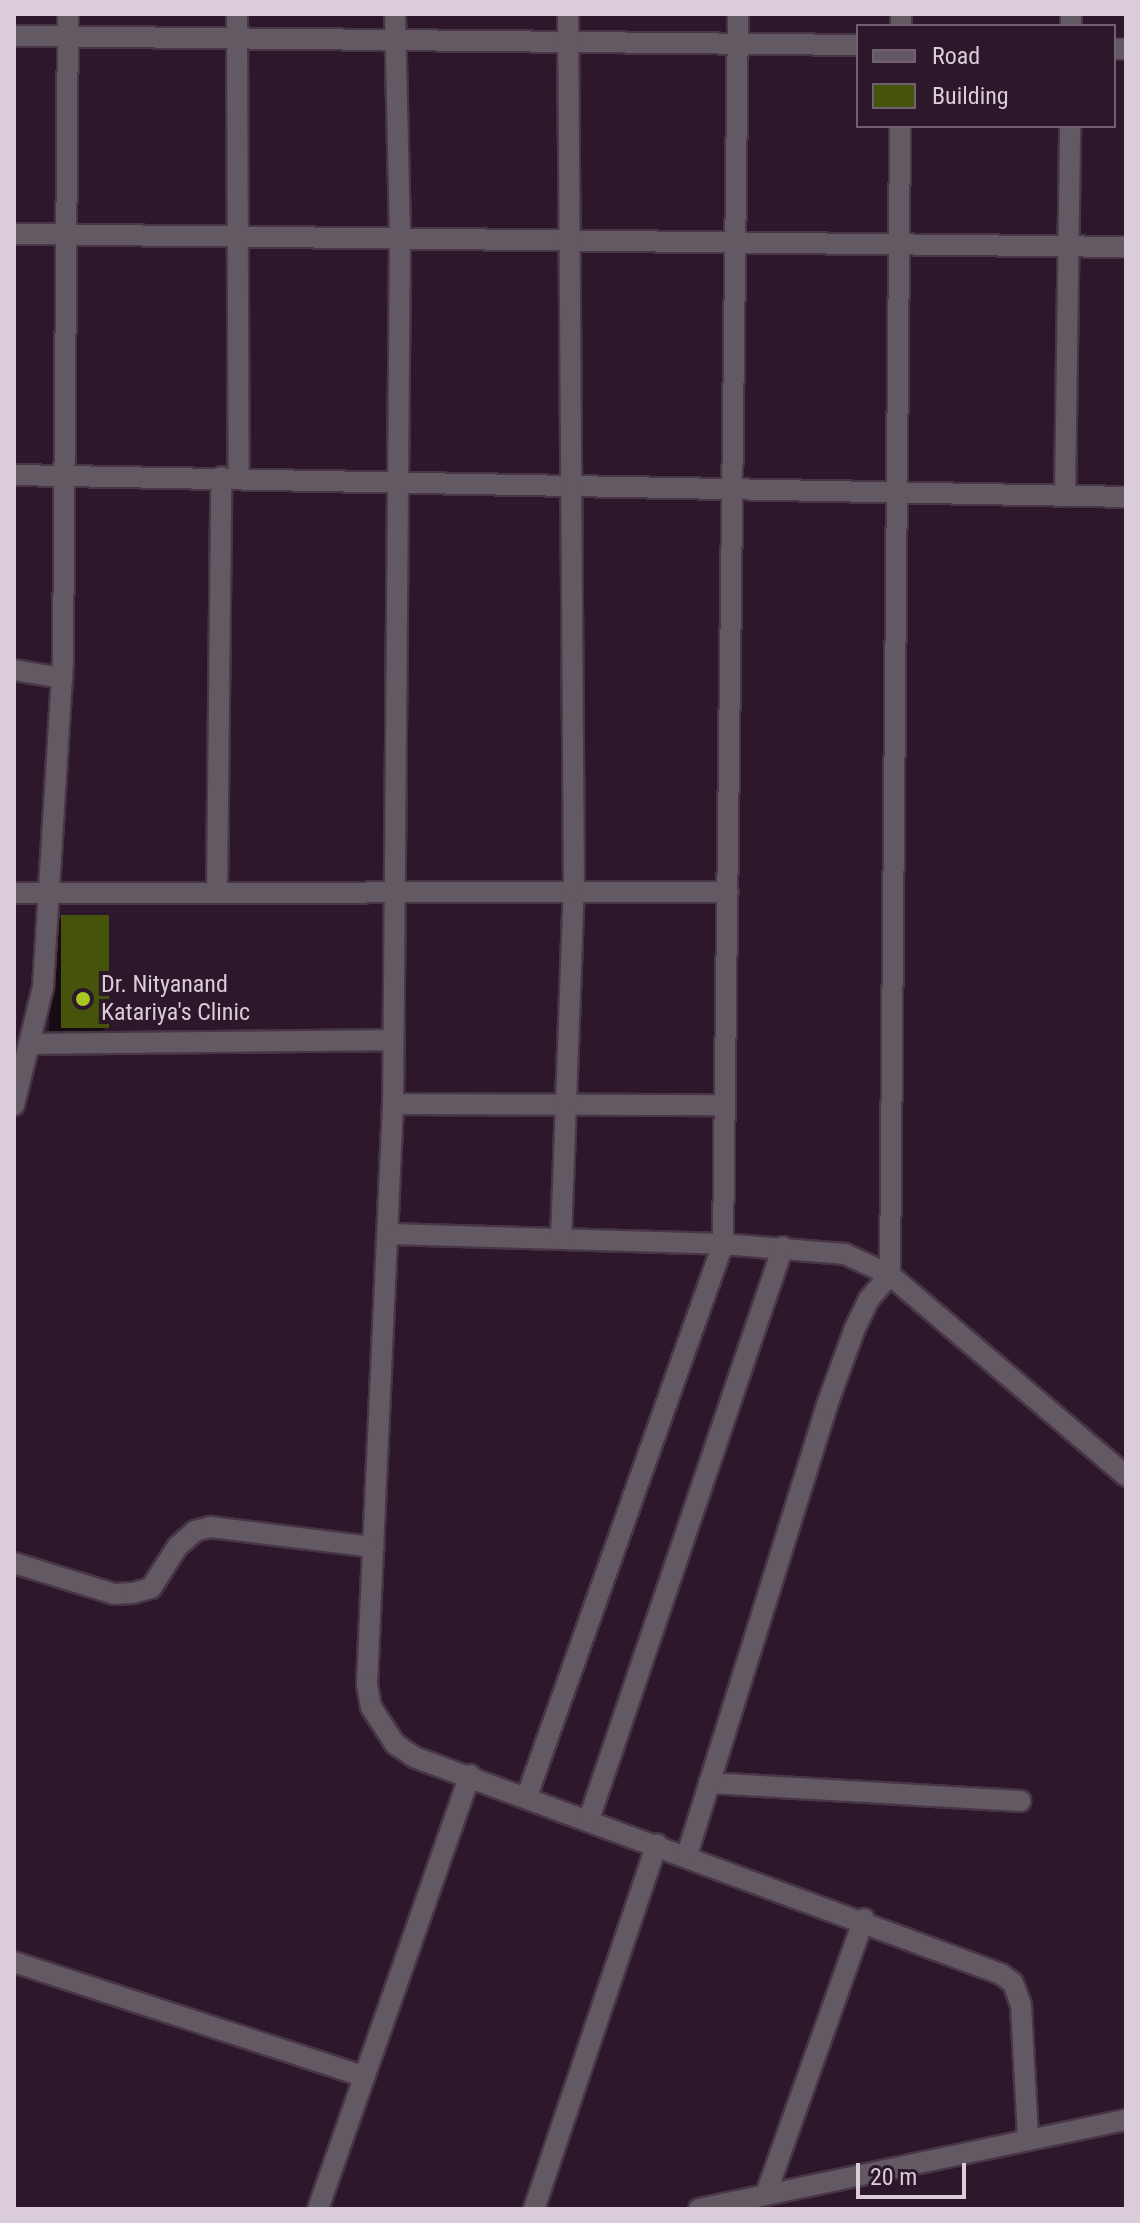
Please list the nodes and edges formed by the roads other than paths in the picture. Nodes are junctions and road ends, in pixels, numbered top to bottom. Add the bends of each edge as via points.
1 (68, 14) edge
2 (237, 14) edge
3 (395, 14) edge
4 (568, 14) edge
5 (738, 14) edge
6 (14, 36) edge
7 (67, 37) junction
8 (394, 38) junction
9 (237, 39) junction
10 (568, 41) junction
11 (738, 42) junction
12 (856, 45) edge
13 (900, 128) edge
14 (1070, 128) edge
15 (65, 233) junction
16 (14, 234) edge
17 (236, 239) junction
18 (400, 239) junction
19 (570, 244) junction
20 (900, 245) junction
21 (1067, 246) junction
22 (739, 247) junction
23 (1126, 247) edge
24 (64, 473) junction
25 (14, 475) edge
26 (230, 478) junction
27 (399, 482) junction
28 (574, 484) junction
29 (732, 489) junction
30 (897, 492) junction
31 (1065, 496) junction
32 (1126, 497) edge
33 (14, 670) edge
34 (62, 678) junction
35 (394, 891) junction
36 (217, 892) junction
37 (574, 892) junction
38 (728, 892) junction
39 (14, 893) edge
40 (50, 893) junction
41 (392, 1040) junction
42 (31, 1044) junction
43 (393, 1104) junction
44 (14, 1105) edge
45 (565, 1105) junction
46 (725, 1105) junction
47 (390, 1234) junction
48 (561, 1239) junction
49 (723, 1244) junction
50 (783, 1247) junction
51 (890, 1275) junction
52 (1126, 1476) edge
53 (374, 1547) junction
54 (14, 1563) edge
55 (470, 1775) junction
56 (709, 1783) junction
57 (527, 1796) junction
58 (1020, 1801) dead end
59 (589, 1819) junction
60 (657, 1844) junction
61 (687, 1855) junction
62 (864, 1919) junction
63 (14, 1962) edge
64 (365, 2077) junction
65 (1126, 2120) edge
66 (1028, 2140) junction
67 (766, 2194) junction
68 (318, 2209) edge
69 (534, 2209) edge
70 (699, 2209) edge

1 - 7 street
2 - 9 street
3 - 8 street
4 - 10 street
5 - 11 street
6 - 7 street
7 - 9 street
7 - 15 street
8 - 9 street
8 - 10 street
8 - 18 street
9 - 17 street
10 - 11 street
10 - 19 street
11 - 12 street
11 - 22 street
13 - 20 street
14 - 21 street
15 - 16 street
15 - 17 street
15 - 24 street
17 - 18 street
17 - 26 street
18 - 19 street
18 - 27 street
19 - 22 street
19 - 28 street
20 - 21 street
20 - 22 street
20 - 30 street
21 - 23 street
21 - 31 street
22 - 29 street
24 - 25 street
24 - 26 street
24 - 34 street
26 - 27 street
26 - 36 street
27 - 28 street
27 - 35 street
28 - 29 street
28 - 37 street
29 - 30 street
29 - 38 street
30 - 31 street
30 - 51 street
31 - 32 street
33 - 34 street
34 - 40 street
35 - 36 street
35 - 37 street
35 - 41 street
36 - 40 street
37 - 38 street
37 - 45 street
38 - 46 street
39 - 40 street
40 - 42 street via 43,987
41 - 42 street
41 - 43 street
42 - 44 street
43 - 45 street
43 - 47 street
45 - 46 street
45 - 48 street
46 - 49 street
47 - 48 street
47 - 53 street
48 - 49 street
49 - 50 street
49 - 57 street
50 - 51 street via 845,1254
50 - 59 street
51 - 52 street
51 - 56 street via 869,1299 832,1391
53 - 54 street via 210,1527 195,1531 178,1546 151,1588 114,1594
53 - 55 street via 367,1684 371,1707 395,1744 414,1757
55 - 57 street
55 - 64 street
56 - 58 street
56 - 61 street
57 - 59 street
59 - 60 street
60 - 61 street
60 - 69 street
61 - 62 street
62 - 66 street via 1013,1983 1025,2038
62 - 67 street
63 - 64 street
64 - 68 street
65 - 66 street
66 - 67 street
67 - 70 street

